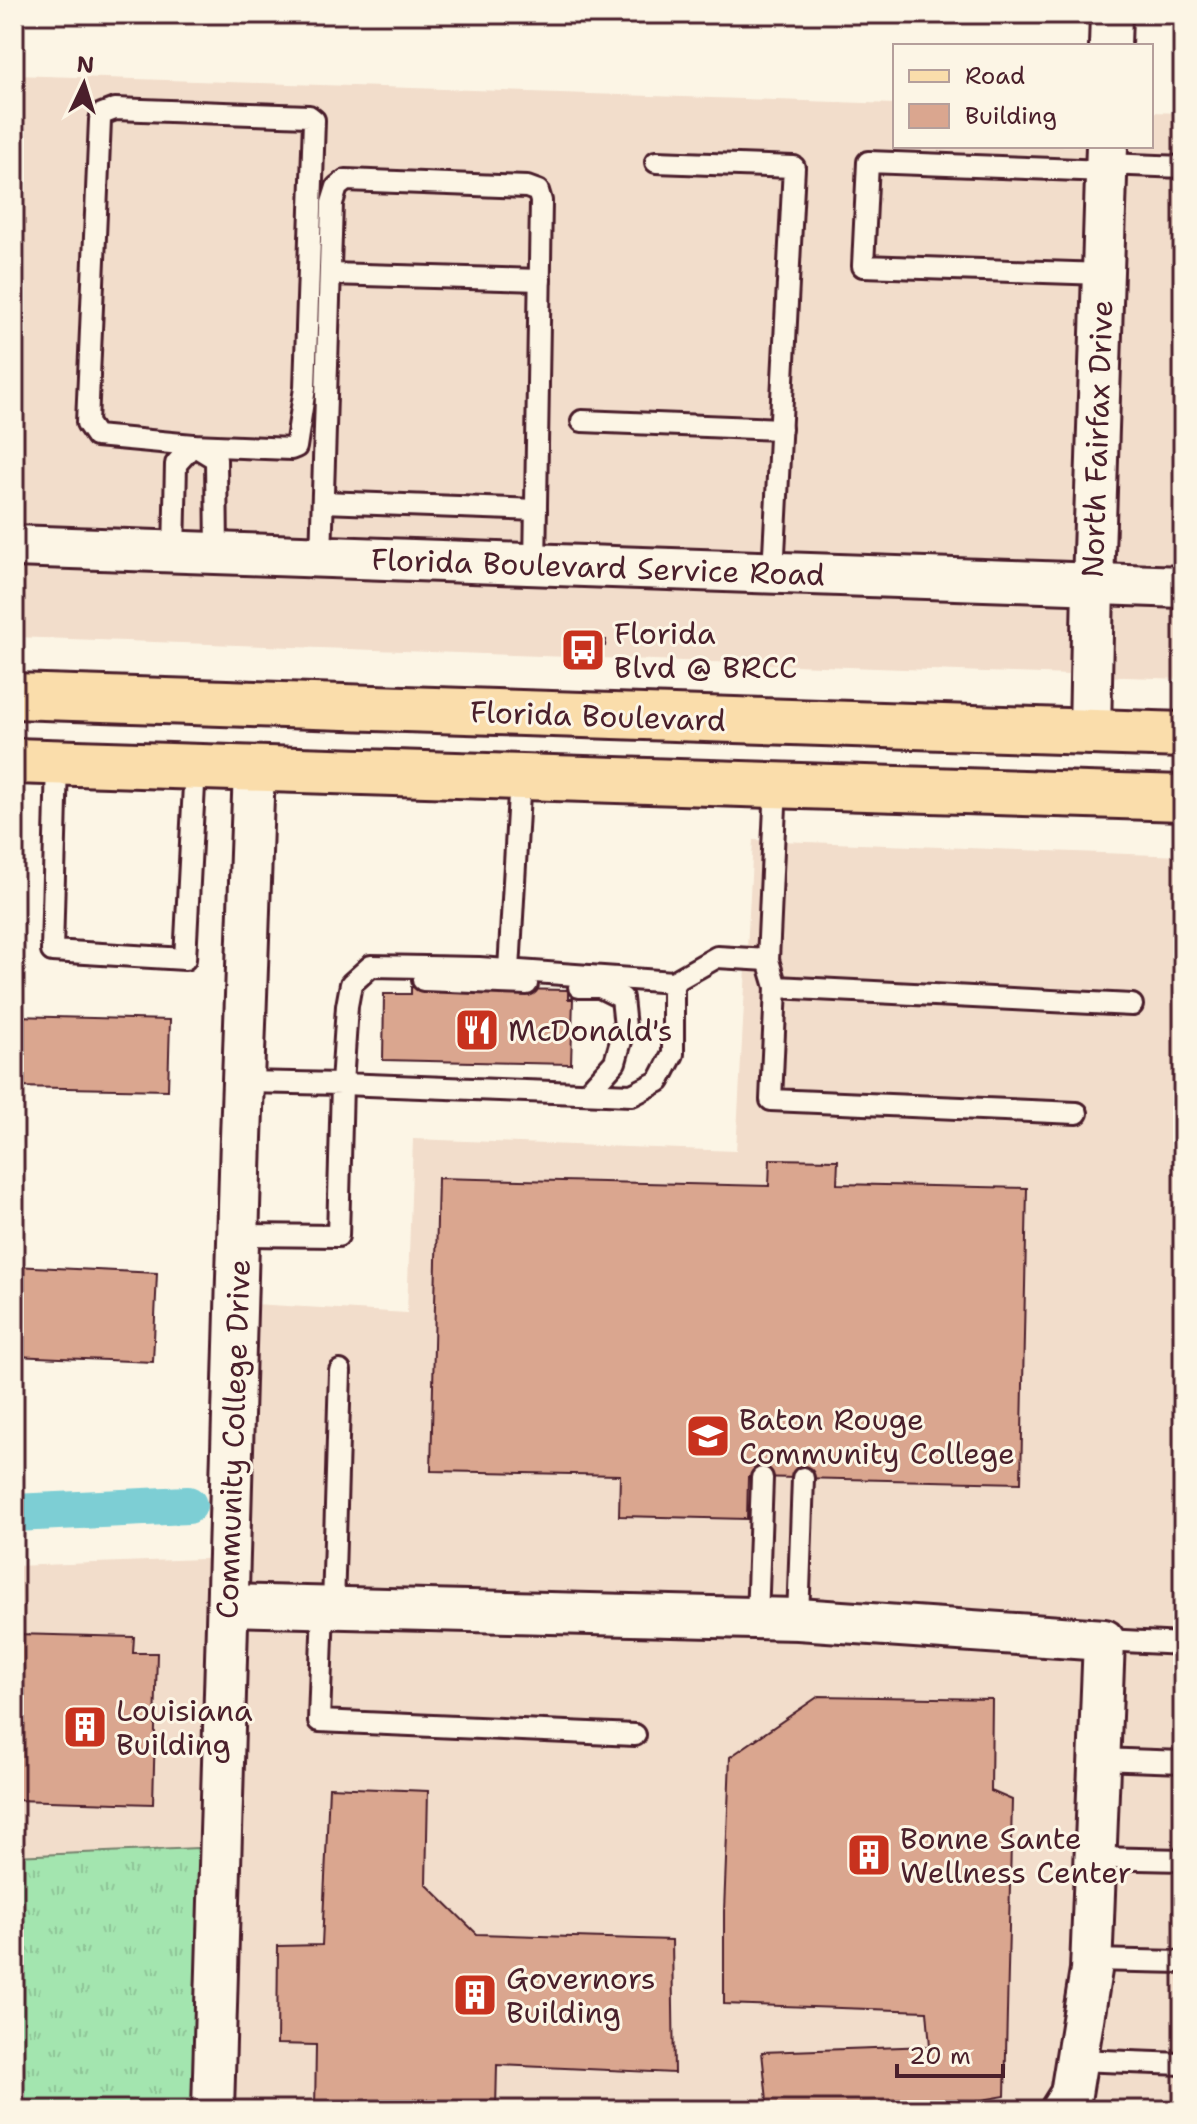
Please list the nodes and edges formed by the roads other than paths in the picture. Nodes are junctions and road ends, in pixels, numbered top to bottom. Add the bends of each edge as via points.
1 (1111, 14) edge
2 (1110, 44) edge
3 (1106, 161) edge
4 (656, 162) dead end
5 (1183, 167) edge
6 (330, 274) junction
7 (1103, 274) junction
8 (540, 280) junction
9 (582, 421) dead end
10 (781, 429) junction
11 (193, 445) junction
12 (323, 502) junction
13 (536, 510) junction
14 (14, 546) edge
15 (174, 552) junction
16 (217, 553) junction
17 (321, 557) junction
18 (535, 565) junction
19 (773, 573) junction
20 (1093, 585) junction
21 (1183, 587) edge
22 (14, 696) edge
23 (521, 714) junction
24 (1090, 732) junction
25 (1183, 735) edge
26 (14, 761) edge
27 (57, 762) junction
28 (195, 766) junction
29 (254, 768) junction
30 (520, 776) junction
31 (776, 784) junction
32 (1183, 798) edge
33 (768, 960) junction
34 (398, 966) junction
35 (509, 970) junction
36 (673, 982) junction
37 (776, 987) junction
38 (1132, 1005) dead end
39 (243, 1082) junction
40 (342, 1084) junction
41 (587, 1093) junction
42 (1077, 1113) dead end
43 (239, 1235) junction
44 (340, 1371) dead end
45 (762, 1478) dead end
46 (803, 1478) dead end
47 (228, 1605) junction
48 (328, 1607) junction
49 (757, 1619) junction
50 (798, 1619) junction
51 (1104, 1640) junction
52 (1183, 1644) edge
53 (635, 1735) dead end
54 (1099, 1759) junction
55 (1183, 1762) edge
56 (1095, 1858) junction
57 (1183, 1860) edge
58 (1091, 1960) junction
59 (1183, 1962) edge
60 (1076, 2060) junction
61 (1183, 2064) edge
62 (213, 2110) edge
63 (1061, 2110) edge

1 - 2 street
3 - 5 lane
3 - 7 street, North Fairfax Drive
3 - 7 lane via 868,162 863,266
4 - 10 lane via 794,167
6 - 8 lane
6 - 8 lane via 332,203 337,187 346,180 538,191
6 - 12 lane
7 - 20 street, North Fairfax Drive
8 - 13 lane
9 - 10 lane
10 - 19 lane
11 - 11 lane via 96,436 87,423 102,114 115,109 309,116 314,120 310,267 305,388 296,447
11 - 15 lane via 176,464
11 - 16 lane via 216,459
12 - 13 lane
12 - 17 lane
13 - 18 lane
14 - 15 street, Florida Boulevard Service Road
15 - 16 street, Florida Boulevard Service Road
16 - 17 street, Florida Boulevard Service Road
17 - 18 street, Florida Boulevard Service Road
18 - 19 street, Florida Boulevard Service Road
19 - 20 street, Florida Boulevard Service Road
20 - 21 street, Florida Boulevard Service Road
20 - 24 street, North Fairfax Drive
22 - 23 main road, Florida Boulevard
23 - 24 main road, Florida Boulevard
23 - 30 main road
24 - 25 main road, Florida Boulevard
26 - 27 main road, Florida Boulevard
27 - 28 main road, Florida Boulevard
27 - 28 lane via 52,951 185,959
28 - 29 main road, Florida Boulevard
29 - 30 main road, Florida Boulevard
29 - 39 street, Community College Drive
30 - 31 main road, Florida Boulevard
30 - 35 lane
31 - 32 main road, Florida Boulevard
31 - 33 lane
33 - 36 lane via 717,957
33 - 37 lane
34 - 35 lane
34 - 40 lane via 371,966 351,984
34 - 41 lane via 413,980 600,987 622,998 625,1027 615,1062
35 - 36 lane
36 - 41 lane via 673,1054 659,1081 632,1095
37 - 38 lane
37 - 42 lane via 771,1100
39 - 40 lane
39 - 43 street, Community College Drive
40 - 41 lane
40 - 43 lane via 338,1236
43 - 47 street, Community College Drive
44 - 48 lane
45 - 49 lane
46 - 50 lane
47 - 48 street
47 - 62 street, Community College Drive
48 - 49 street
48 - 53 lane via 319,1721
49 - 50 street
50 - 51 street
51 - 52 lane
51 - 54 street
54 - 55 lane
54 - 56 street
56 - 57 lane
56 - 58 street
58 - 59 lane
58 - 60 street
60 - 61 lane
60 - 63 street via 1071,2094

